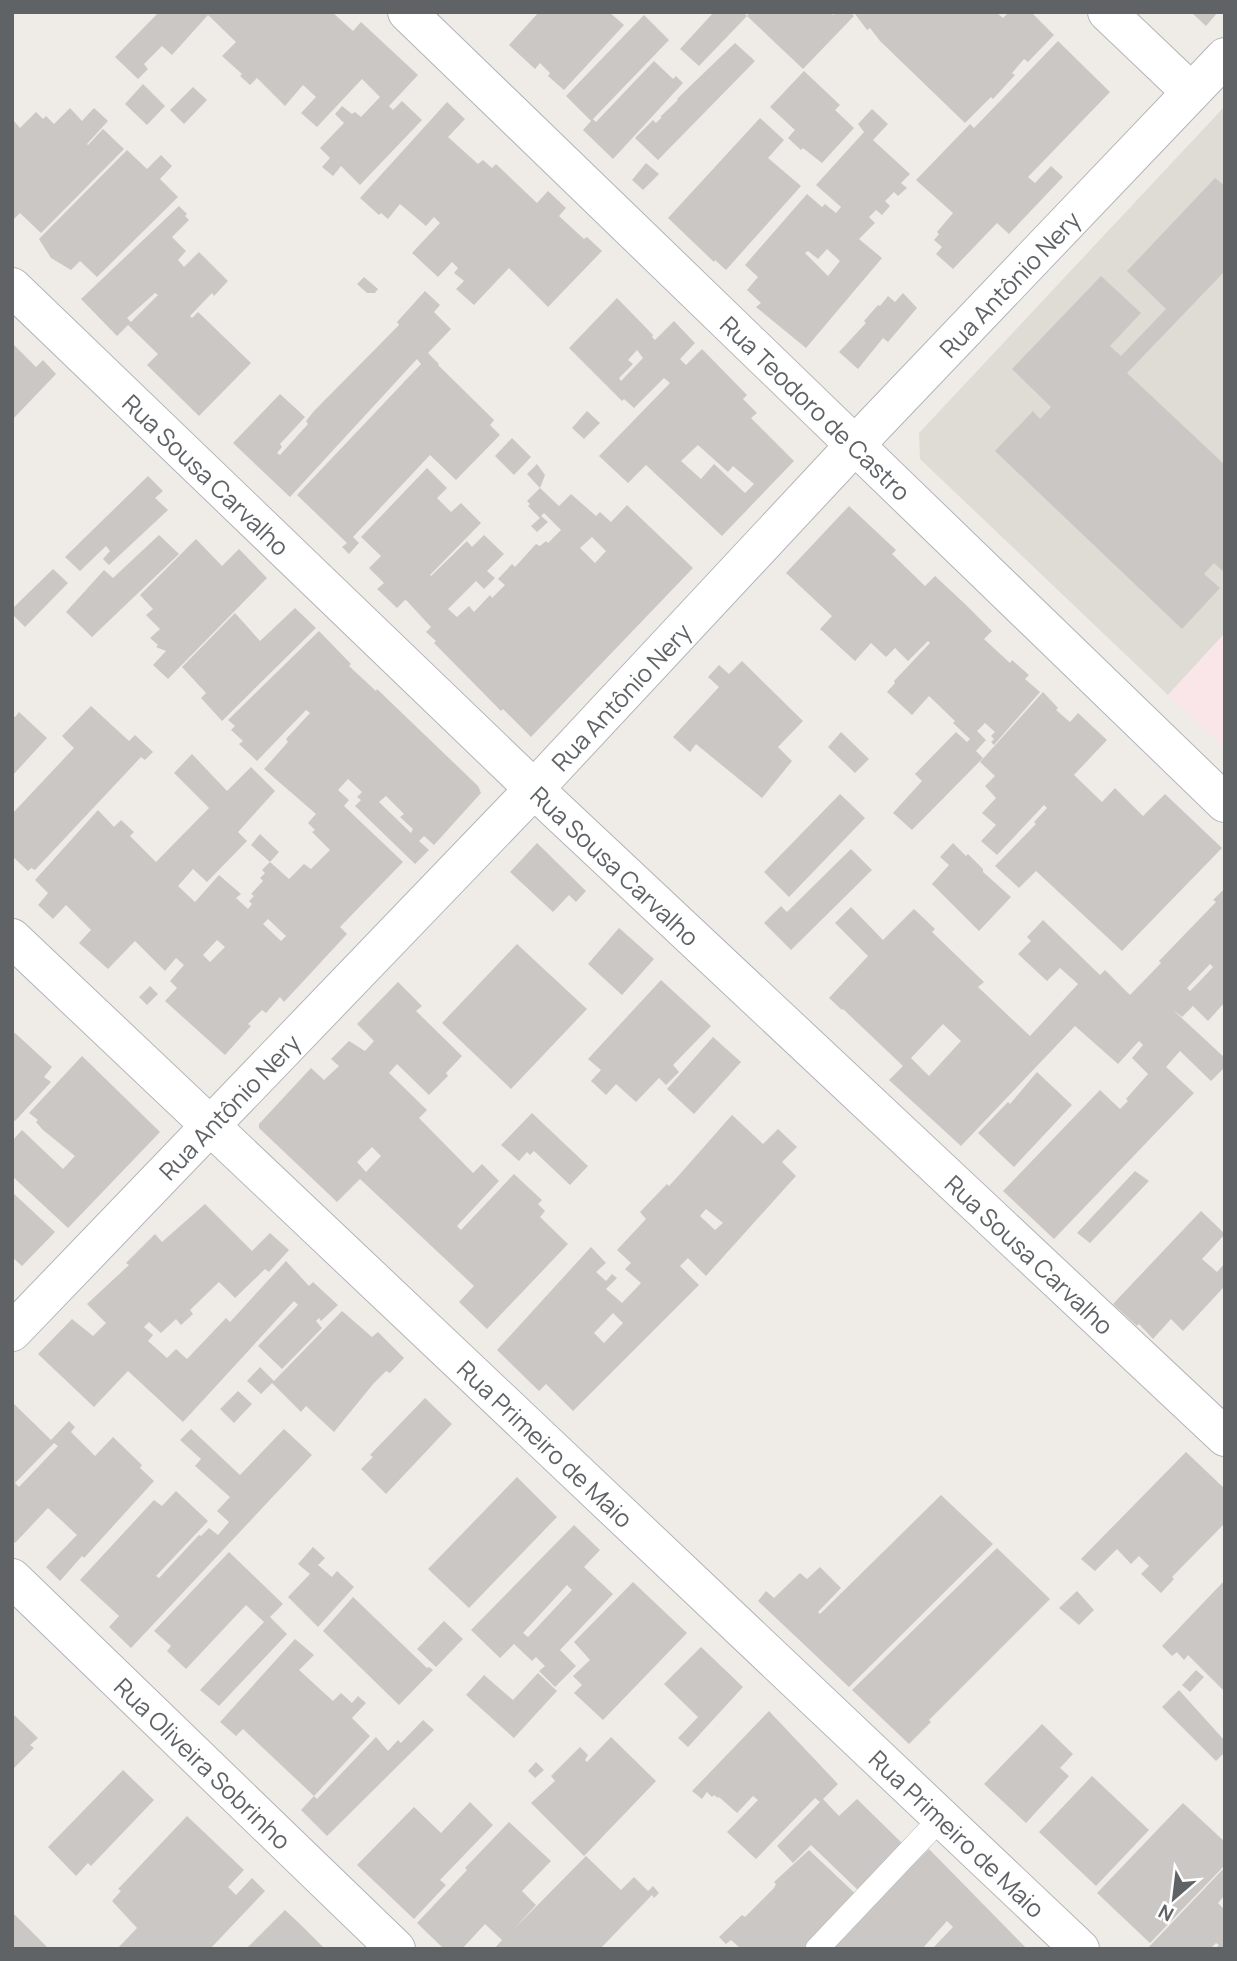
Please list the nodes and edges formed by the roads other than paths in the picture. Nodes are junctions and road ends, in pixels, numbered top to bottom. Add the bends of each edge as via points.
1 (407, 12) edge
2 (1107, 12) edge
3 (1225, 57) edge
4 (1191, 93) junction
5 (12, 287) edge
6 (854, 446) junction
7 (534, 789) junction
8 (1225, 803) edge
9 (12, 938) edge
10 (209, 1126) junction
11 (12, 1332) edge
12 (1225, 1437) edge
13 (12, 1578) edge
14 (941, 1818) junction
15 (396, 1949) edge
16 (817, 1949) edge
17 (1080, 1949) edge

1 - 6 street, Rua Teodoro de Castro
2 - 4 street
3 - 4 street, Rua Antônio Nery
4 - 6 street, Rua Antônio Nery
5 - 7 street, Rua Sousa Carvalho
6 - 7 street, Rua Antônio Nery
6 - 8 street, Rua Teodoro de Castro
7 - 10 street, Rua Antônio Nery
7 - 12 street, Rua Sousa Carvalho
9 - 10 street, Rua Primeiro de Maio
10 - 11 street, Rua Antônio Nery
10 - 14 street, Rua Primeiro de Maio
13 - 15 street, Rua Oliveira Sobrinho
14 - 16 lane
14 - 17 street, Rua Primeiro de Maio

